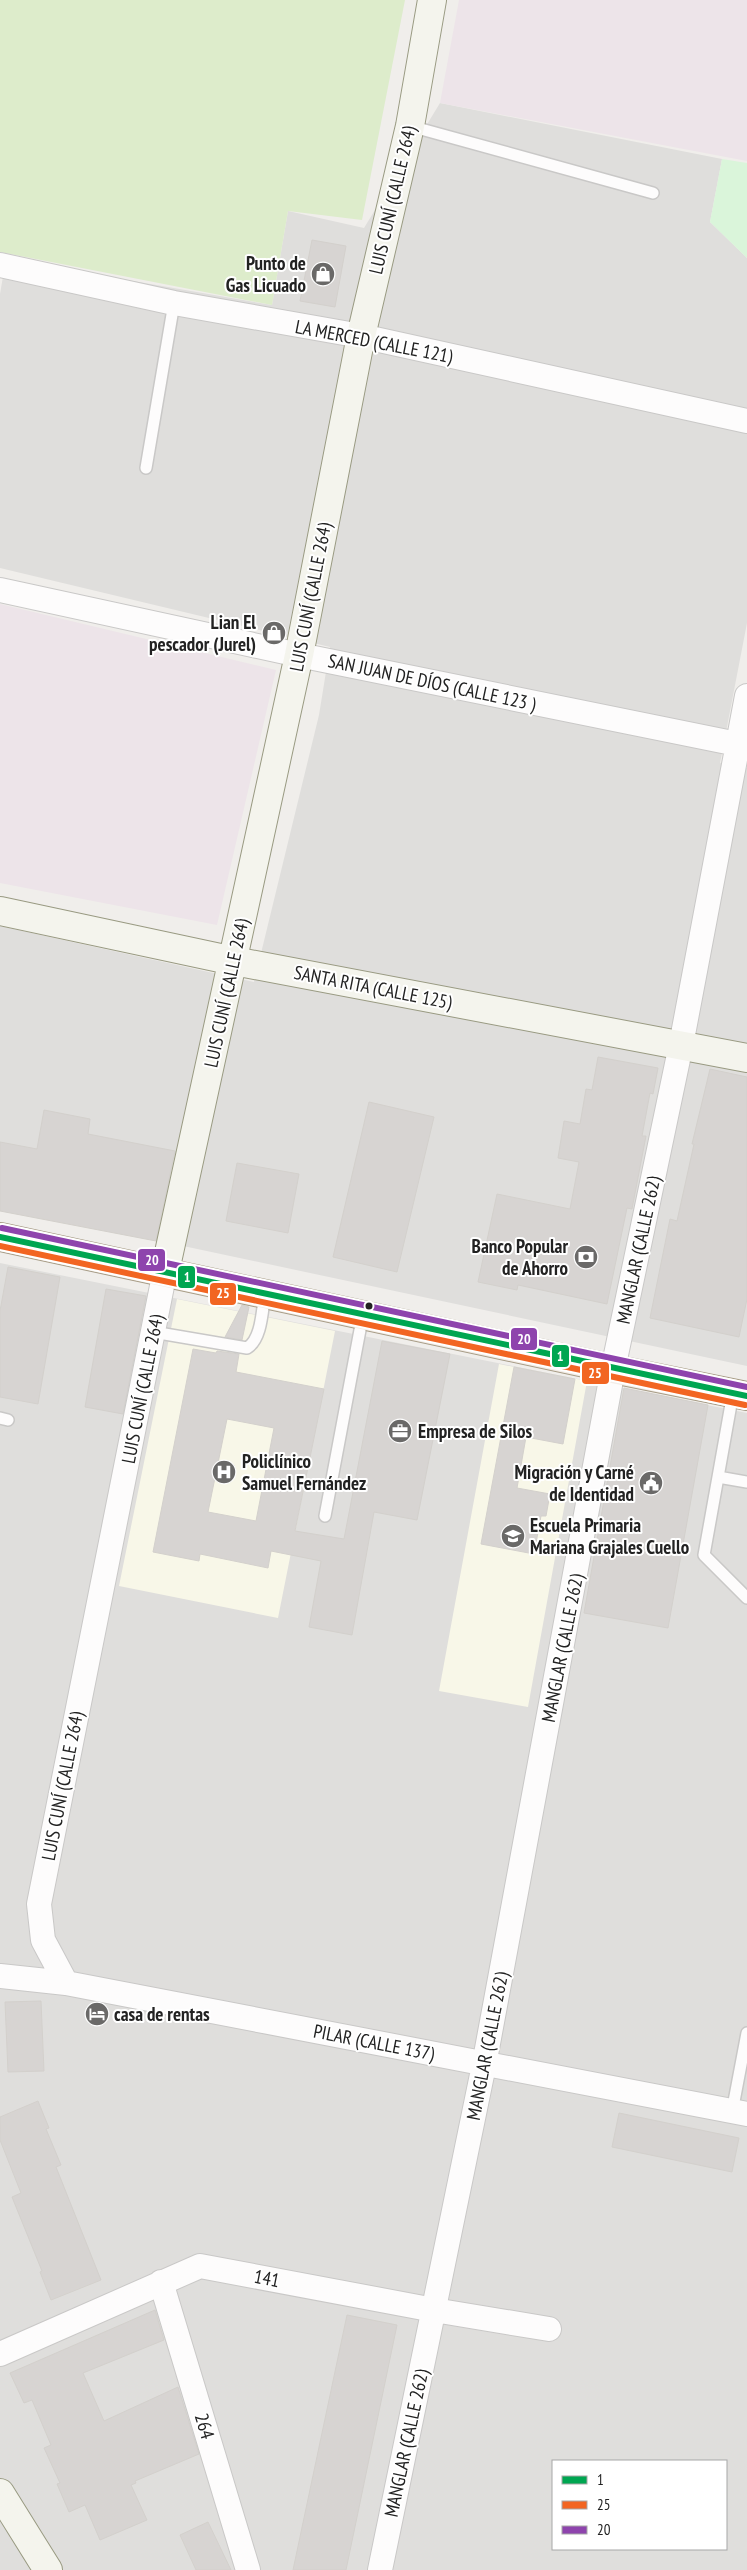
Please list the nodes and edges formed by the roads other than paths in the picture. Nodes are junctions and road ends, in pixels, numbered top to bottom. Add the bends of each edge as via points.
1 (432, 0) edge
2 (410, 126) junction
3 (654, 193) dead end
4 (0, 266) edge
5 (174, 303) junction
6 (361, 336) junction
7 (747, 421) edge
8 (146, 468) dead end
9 (0, 590) edge
10 (300, 655) junction
11 (747, 696) edge
12 (742, 745) edge
13 (0, 912) edge
14 (234, 961) junction
15 (681, 1045) junction
16 (747, 1058) edge
17 (0, 1237) edge
18 (165, 1271) junction
19 (265, 1293) junction
20 (363, 1314) junction
21 (153, 1332) junction
22 (613, 1369) junction
23 (740, 1394) edge
24 (718, 1477) junction
25 (747, 1482) edge
26 (325, 1516) dead end
27 (747, 1598) edge
28 (0, 1976) edge
29 (66, 1982) junction
30 (747, 2034) edge
31 (484, 2064) junction
32 (739, 2113) edge
33 (161, 2282) junction
34 (434, 2310) junction
35 (549, 2329) dead end
36 (0, 2354) edge
37 (0, 2493) edge
38 (48, 2570) edge
39 (248, 2570) edge
40 (380, 2570) edge

1 - 2 street, LUIS CUNÍ (CALLE 264)
2 - 3 lane
2 - 6 street, LUIS CUNÍ (CALLE 264)
4 - 5 street, LA MERCED (CALLE 121)
5 - 6 street, LA MERCED (CALLE 121)
5 - 8 lane
6 - 7 street, LA MERCED (CALLE 121)
6 - 10 street, LUIS CUNÍ (CALLE 264)
9 - 10 street, SAN JUAN DE DÍOS (CALLE 123 )
10 - 12 street, SAN JUAN DE DÍOS (CALLE 123 )
10 - 14 street, LUIS CUNÍ (CALLE 264)
11 - 12 street, MANGLAR (CALLE 262)
12 - 15 street, MANGLAR (CALLE 262)
13 - 14 street, SANTA RITA (CALLE 125)
14 - 15 street, SANTA RITA (CALLE 125)
14 - 18 street, LUIS CUNÍ (CALLE 264)
15 - 16 street, SANTA RITA (CALLE 125)
15 - 22 street, MANGLAR (CALLE 262)
17 - 18 main road
18 - 19 main road
18 - 21 street, LUIS CUNÍ (CALLE 264)
19 - 20 main road
19 - 21 lane via 257,1336 247,1348
20 - 22 main road
20 - 26 lane
21 - 29 street, LUIS CUNÍ (CALLE 264) via 39,1904 43,1940
22 - 23 main road
22 - 31 street, MANGLAR (CALLE 262)
23 - 24 lane
24 - 25 lane
24 - 27 lane via 704,1554
28 - 29 street, PILAR (CALLE 137)
29 - 31 street, PILAR (CALLE 137)
30 - 32 lane
31 - 32 street, PILAR (CALLE 137)
31 - 34 street, MANGLAR (CALLE 262)
33 - 34 street, 141 via 200,2266
33 - 36 street, 141
33 - 39 street, 264
34 - 35 street, 141
34 - 40 street, MANGLAR (CALLE 262)
37 - 38 street

